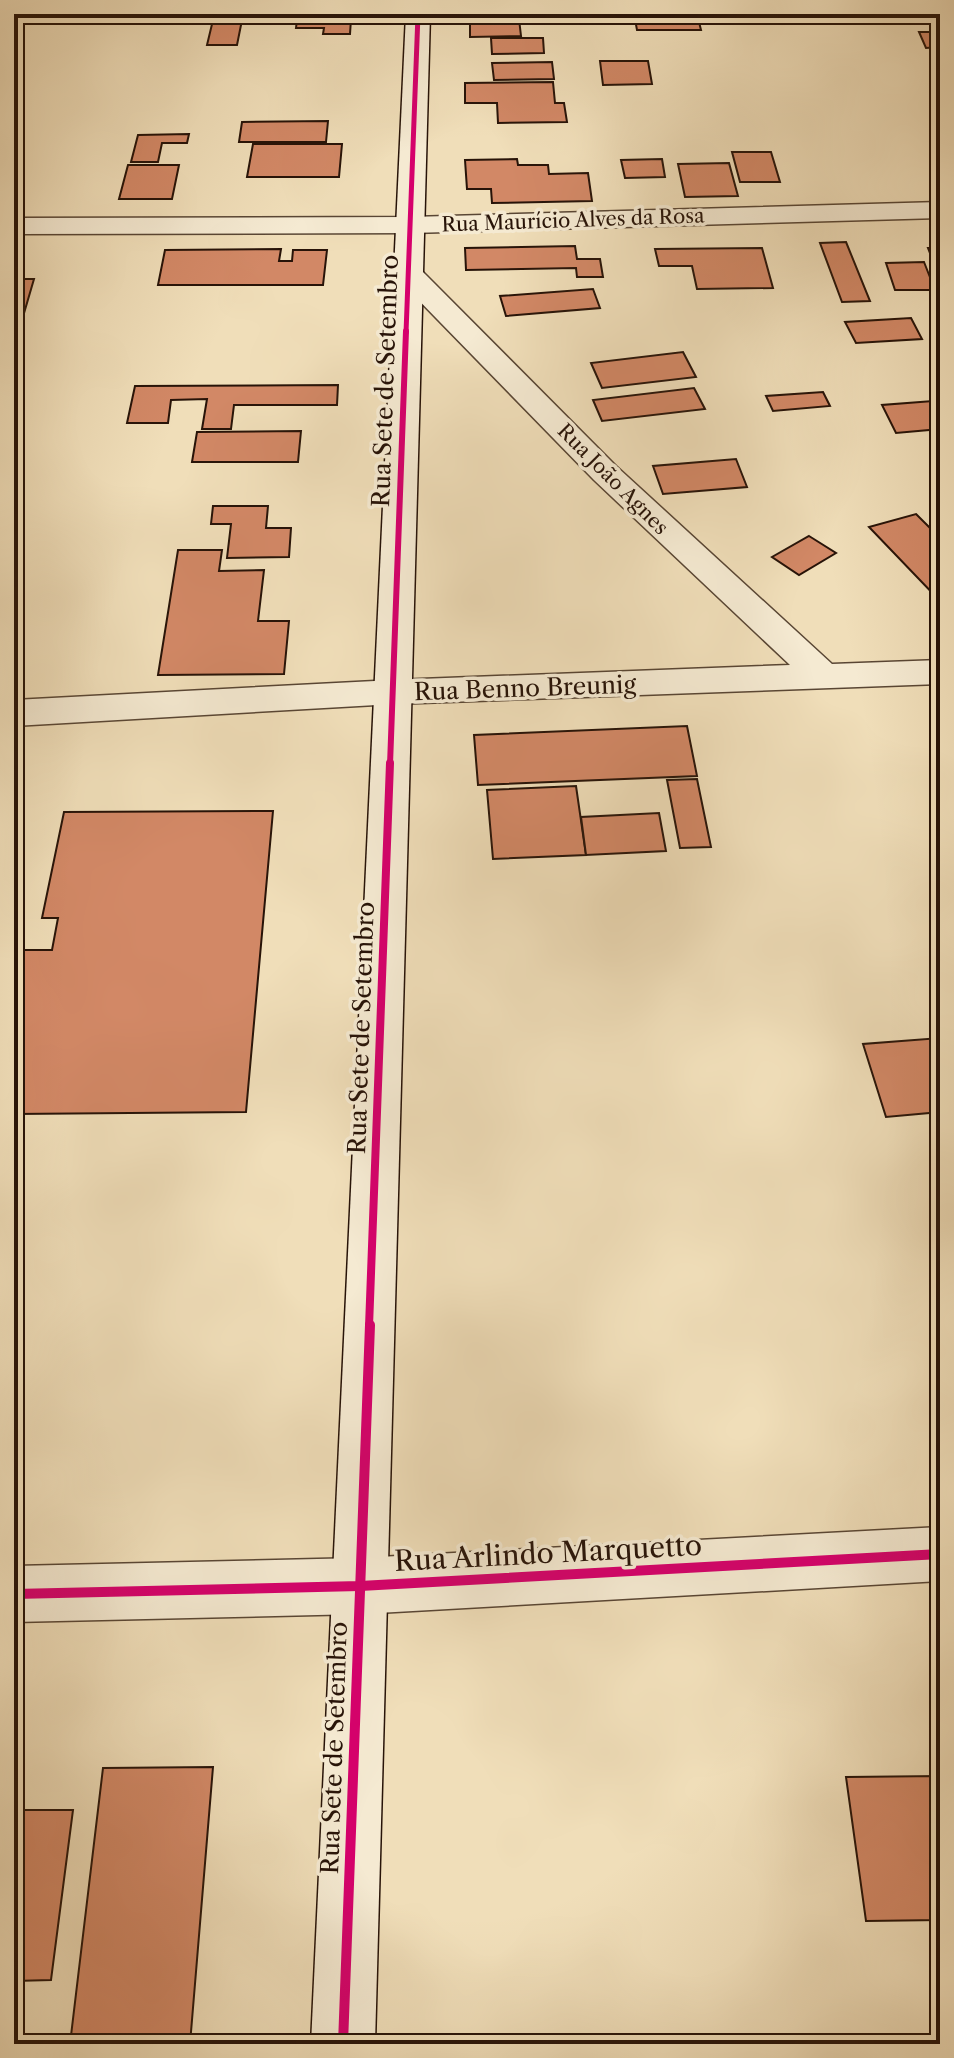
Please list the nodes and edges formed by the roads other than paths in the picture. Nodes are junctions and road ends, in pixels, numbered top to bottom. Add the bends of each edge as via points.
1 (418, 14) edge
2 (940, 210) edge
3 (411, 225) junction
4 (14, 226) edge
5 (409, 274) junction
6 (940, 672) edge
7 (824, 677) junction
8 (394, 692) junction
9 (14, 713) edge
10 (940, 1554) edge
11 (360, 1586) junction
12 (14, 1594) edge
13 (343, 2044) edge

1 - 3 street, Rua Sete de Setembro
2 - 3 street, Rua Maurício Alves da Rosa
3 - 4 street, Rua Maurício Alves da Rosa
3 - 5 street, Rua Sete de Setembro
5 - 7 street, Rua João Agnes via 605,473
5 - 8 street, Rua Sete de Setembro
6 - 7 street, Rua Benno Breunig
7 - 8 street, Rua Benno Breunig
8 - 9 street, Rua Benno Breunig
8 - 11 street, Rua Sete de Setembro
10 - 11 street, Rua Arlindo Marquetto
11 - 12 street, Rua Arlindo Marquetto
11 - 13 street, Rua Sete de Setembro

